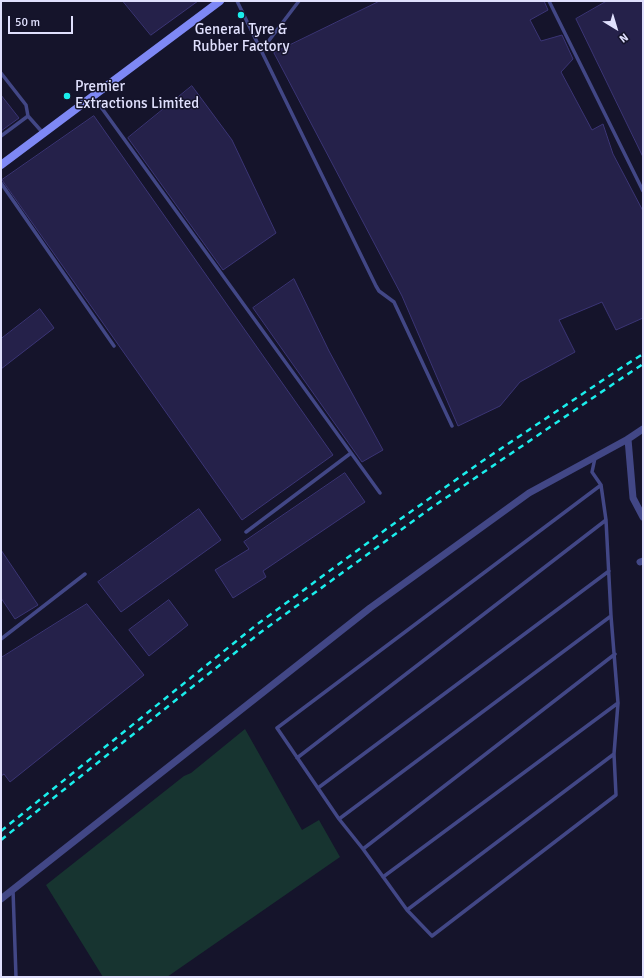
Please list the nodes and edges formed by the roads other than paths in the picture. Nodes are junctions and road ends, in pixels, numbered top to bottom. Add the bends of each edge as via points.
1 (220, 1) edge
2 (237, 1) edge
3 (299, 1) edge
4 (549, 1) edge
5 (261, 51) junction
6 (1, 73) edge
7 (93, 96) junction
8 (28, 116) junction
9 (44, 134) junction
10 (1, 136) edge
11 (1, 165) edge
12 (1, 183) edge
13 (643, 191) edge
14 (114, 346) dead end
15 (452, 426) dead end
16 (643, 429) edge
17 (628, 439) junction
18 (351, 453) junction
19 (595, 457) junction
20 (601, 485) junction
21 (380, 493) dead end
22 (643, 517) edge
23 (606, 520) junction
24 (246, 532) dead end
25 (609, 572) junction
26 (85, 574) dead end
27 (612, 616) junction
28 (1, 640) edge
29 (615, 654) junction
30 (618, 703) junction
31 (614, 754) junction
32 (297, 758) junction
33 (318, 788) junction
34 (339, 819) junction
35 (363, 849) junction
36 (383, 877) junction
37 (13, 890) junction
38 (1, 899) edge
39 (407, 910) junction
40 (16, 977) edge

1 - 7 street
2 - 5 lane
3 - 5 lane
4 - 13 lane
5 - 15 lane via 376,286 394,302
6 - 8 lane via 26,105
7 - 9 street
7 - 18 lane
8 - 9 lane
8 - 10 lane
9 - 11 street
12 - 14 lane
16 - 17 street
17 - 19 street
17 - 22 street via 633,498
18 - 21 lane
18 - 24 lane
19 - 20 lane via 592,472
19 - 37 street via 529,493 370,608
20 - 23 lane
20 - 32 lane via 277,728
23 - 25 lane
23 - 32 lane
25 - 27 lane
25 - 33 lane
26 - 28 lane
27 - 29 lane
27 - 34 lane
29 - 30 lane
29 - 35 lane
30 - 31 lane
30 - 36 lane
31 - 39 lane
31 - 39 lane via 616,795 432,936
32 - 33 lane
33 - 34 lane
34 - 35 lane
35 - 36 lane
36 - 39 lane
37 - 38 street
37 - 40 lane

